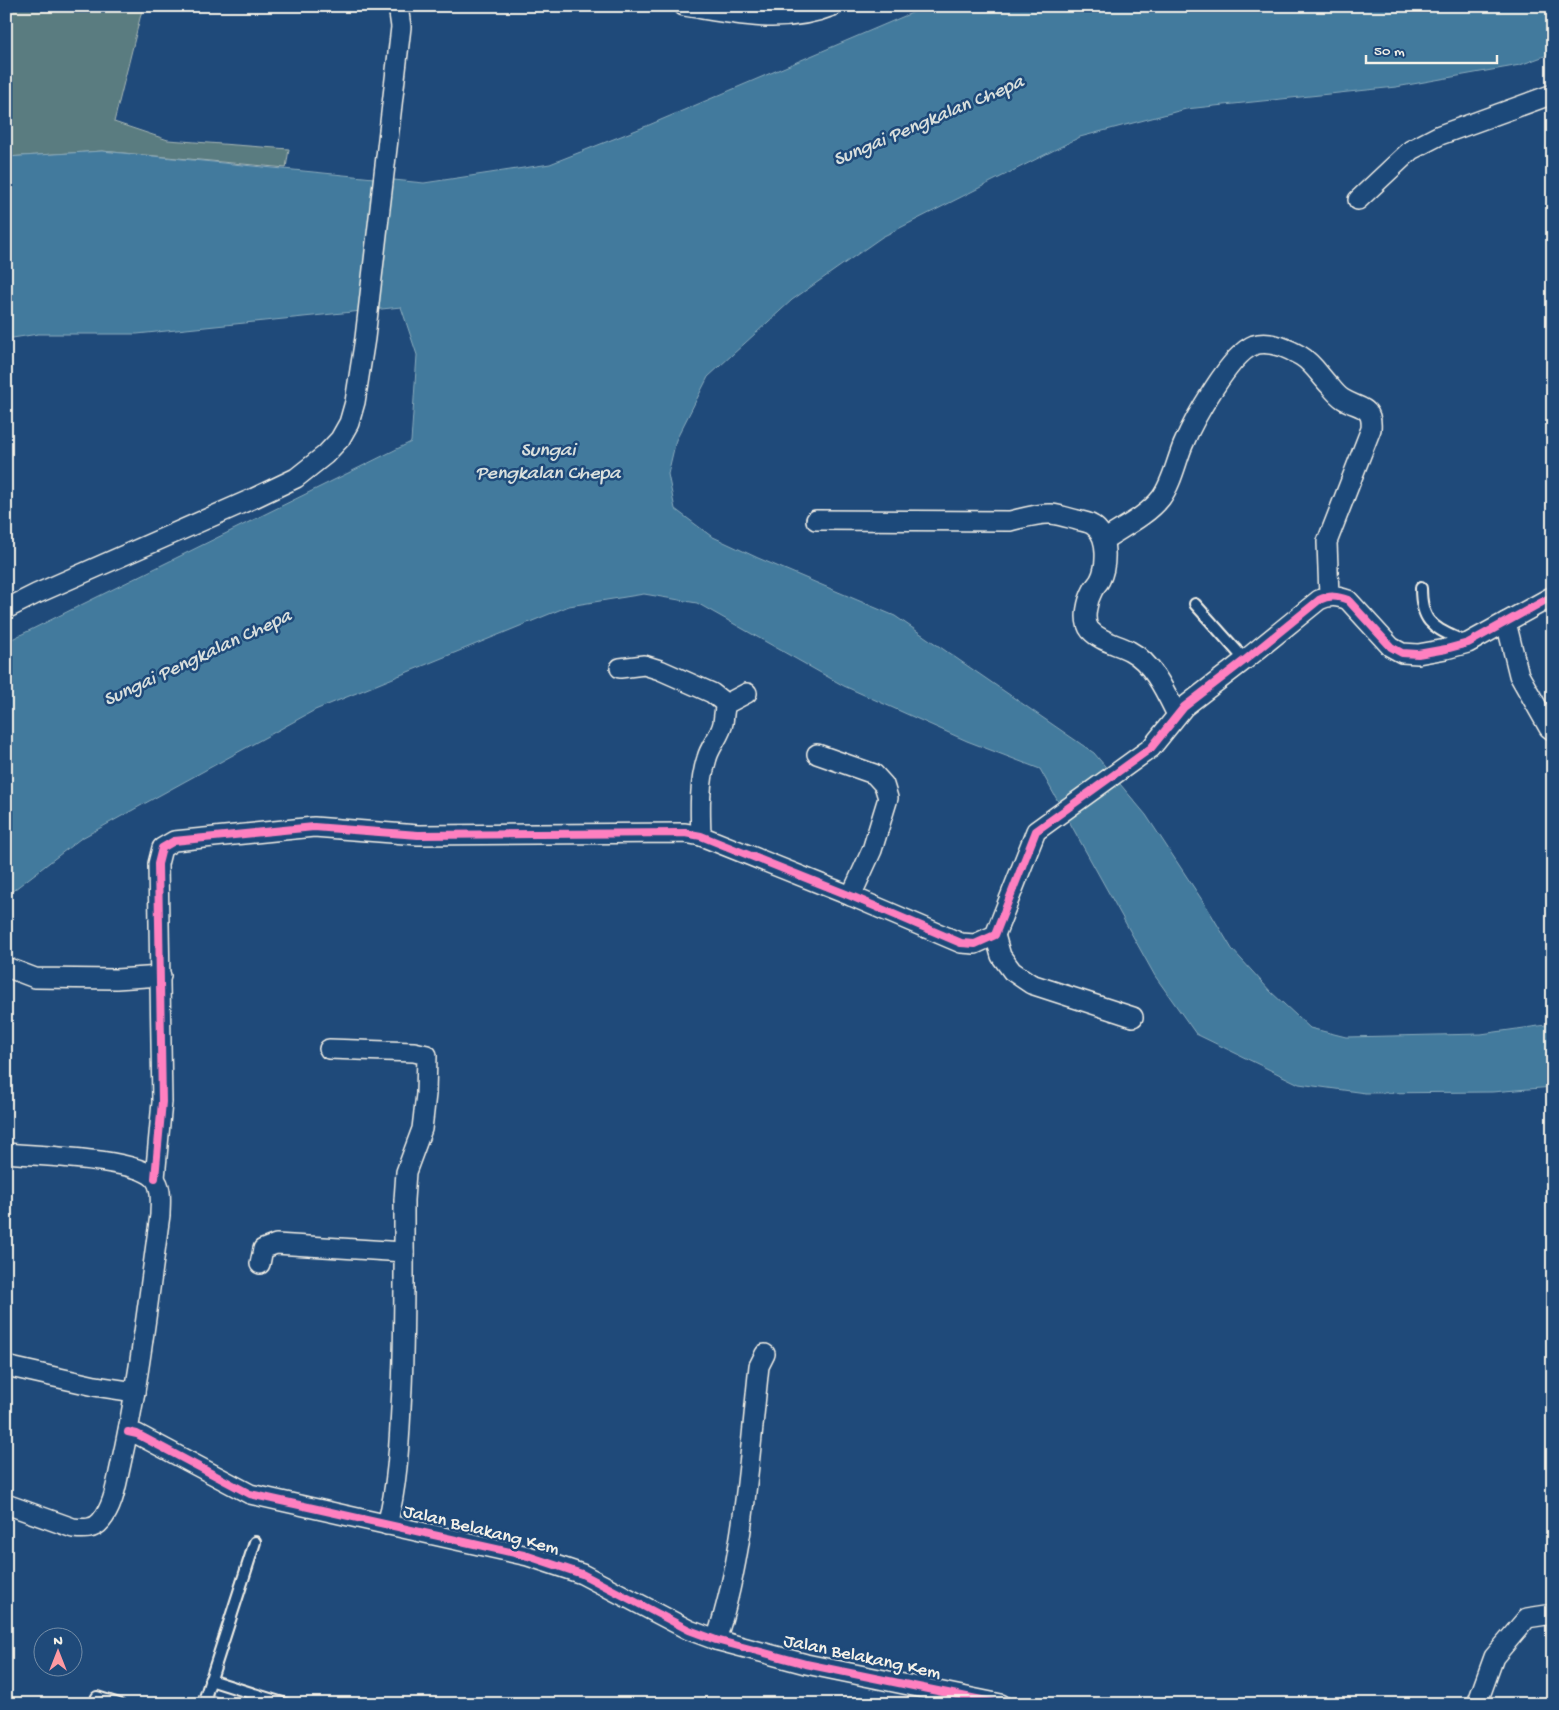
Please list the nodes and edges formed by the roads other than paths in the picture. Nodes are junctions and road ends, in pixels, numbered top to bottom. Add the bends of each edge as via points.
1 (398, 6) edge
2 (684, 6) edge
3 (833, 6) edge
4 (1553, 94) edge
5 (1358, 200) dead end
6 (816, 520) dead end
7 (1104, 540) junction
8 (1421, 588) dead end
9 (1329, 596) junction
10 (1553, 596) edge
11 (1195, 604) dead end
12 (6, 609) edge
13 (1506, 622) junction
14 (1468, 643) junction
15 (1245, 660) junction
16 (620, 668) dead end
17 (747, 693) dead end
18 (726, 704) junction
19 (1178, 715) junction
20 (1553, 731) edge
21 (817, 754) dead end
22 (701, 836) junction
23 (851, 896) junction
24 (995, 935) junction
25 (6, 967) edge
26 (161, 976) junction
27 (1133, 1018) dead end
28 (329, 1049) dead end
29 (6, 1154) edge
30 (155, 1178) junction
31 (404, 1252) junction
32 (260, 1264) dead end
33 (765, 1354) dead end
34 (6, 1366) edge
35 (135, 1392) junction
36 (128, 1432) junction
37 (6, 1504) edge
38 (388, 1525) junction
39 (254, 1542) dead end
40 (1553, 1614) edge
41 (716, 1640) junction
42 (210, 1680) junction
43 (96, 1700) edge
44 (203, 1702) edge
45 (119, 1704) edge
46 (218, 1704) edge
47 (286, 1704) edge
48 (1001, 1704) edge
49 (1477, 1704) edge

1 - 12 street via 401,27 391,128 365,338 355,402 340,440 296,478
2 - 3 street via 761,18 799,15
4 - 5 street via 1440,135 1411,150
6 - 7 street via 1010,521 1052,514 1090,523
7 - 9 street via 1153,507 1162,496 1184,444 1216,383 1244,351 1264,343 1275,345 1302,356 1343,399 1368,412 1372,420 1327,542
7 - 19 street via 1106,556 1101,579 1089,600 1086,619 1090,629 1141,660
8 - 14 lane via 1425,615 1436,628
9 - 14 street via 1348,600 1391,647 1402,653 1418,654
9 - 15 street via 1319,600
10 - 13 street
11 - 15 lane
13 - 14 street
13 - 20 street via 1519,675 1548,728
15 - 19 street
16 - 18 street via 644,665 660,670 712,693
17 - 18 street
18 - 22 street via 723,724 702,777
19 - 24 street via 1151,748 1036,831
21 - 23 street via 874,774 884,785 888,798 872,850
22 - 23 street
22 - 26 street via 685,833 418,835 314,827 174,841 162,848 158,864
23 - 24 street via 961,943 975,944
24 - 27 street via 1001,956 1012,972 1031,984
25 - 26 street via 35,978
26 - 30 street via 162,1102
28 - 31 street via 427,1055 422,1129 406,1172
29 - 30 street via 121,1164
30 - 35 street via 160,1191 160,1216
31 - 32 street via 276,1244 264,1249
31 - 38 street via 400,1444
33 - 41 street via 759,1366 741,1534
34 - 35 street
35 - 36 street
36 - 37 street via 112,1502 100,1524 92,1528 73,1528
36 - 38 street, Jalan Belakang Kem via 250,1494
38 - 41 street, Jalan Belakang Kem via 528,1556 571,1570 689,1630
39 - 42 lane
40 - 49 street via 1527,1618 1494,1658
41 - 48 street, Jalan Belakang Kem via 806,1664
42 - 44 lane
42 - 47 lane
43 - 45 lane
44 - 46 lane

